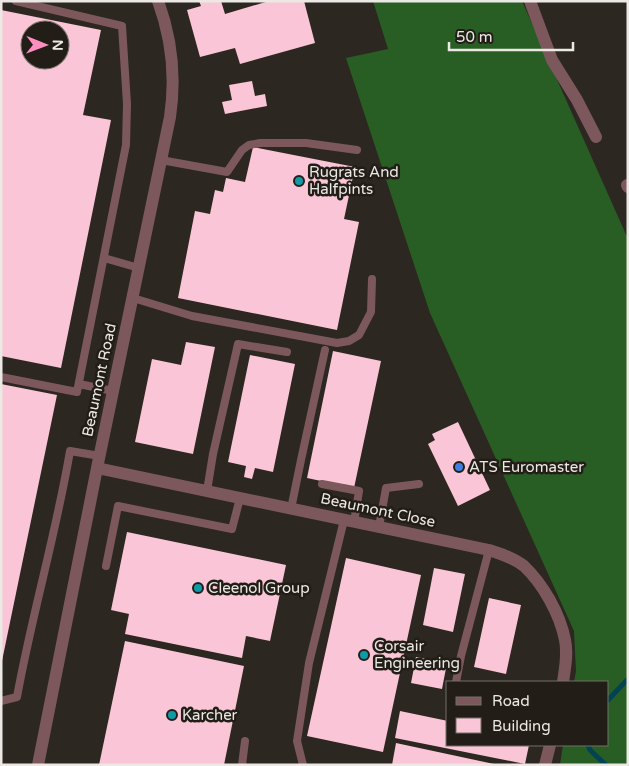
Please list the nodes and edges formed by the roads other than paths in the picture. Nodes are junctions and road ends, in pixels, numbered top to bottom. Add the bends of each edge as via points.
1 (16, 1) edge
2 (158, 1) edge
3 (530, 1) edge
4 (596, 137) dead end
5 (357, 150) dead end
6 (161, 160) junction
7 (104, 258) junction
8 (139, 268) junction
9 (372, 279) dead end
10 (133, 298) junction
11 (325, 350) dead end
12 (287, 352) dead end
13 (1, 377) edge
14 (79, 384) junction
15 (113, 392) junction
16 (99, 462) junction
17 (322, 484) dead end
18 (419, 484) dead end
19 (207, 491) junction
20 (240, 498) junction
21 (292, 509) junction
22 (349, 521) junction
23 (379, 527) junction
24 (489, 550) junction
25 (106, 566) dead end
26 (456, 681) edge
27 (563, 681) edge
28 (1, 701) edge
29 (245, 741) dead end
30 (550, 746) edge
31 (38, 765) edge
32 (242, 765) edge
33 (303, 765) edge
34 (545, 765) edge

1 - 7 lane via 122,26 126,145
2 - 6 street, Beaumont Road via 168,33 174,73
3 - 4 street via 552,60
5 - 6 lane via 260,142 242,150 227,172
6 - 8 street, Beaumont Road
7 - 8 lane
7 - 14 lane
8 - 10 street, Beaumont Road
9 - 10 lane via 370,312 359,335 337,343 192,316
10 - 15 street, Beaumont Road
11 - 21 lane
12 - 19 lane via 238,344
13 - 14 lane via 77,392
14 - 15 lane
15 - 16 street, Beaumont Road
16 - 19 street, Beaumont Close
16 - 28 lane via 70,452 17,697
16 - 31 street, Beaumont Road
17 - 22 lane via 359,491
18 - 23 lane via 386,488
19 - 20 street, Beaumont Close
20 - 21 street, Beaumont Close
20 - 25 lane via 232,529 118,506
21 - 22 street, Beaumont Close
22 - 23 street, Beaumont Close
22 - 33 lane via 309,663 297,741
23 - 24 street, Beaumont Close
24 - 26 lane
24 - 27 street, Beaumont Close via 522,565 548,598 560,620 565,640
29 - 32 lane
30 - 34 street

